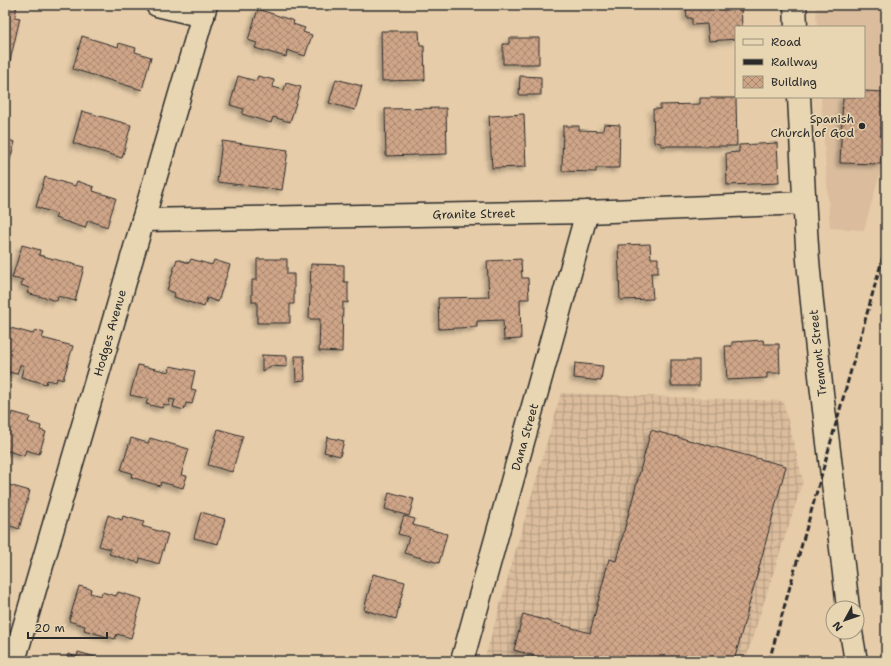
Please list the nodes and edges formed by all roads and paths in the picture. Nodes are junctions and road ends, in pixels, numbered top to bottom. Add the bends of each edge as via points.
1 (157, 5) edge
2 (795, 5) edge
3 (205, 10) edge
4 (796, 26) edge
5 (799, 98) edge
6 (804, 204) junction
7 (587, 212) junction
8 (143, 220) junction
9 (847, 600) edge
10 (852, 640) edge
11 (14, 661) edge
12 (462, 661) edge
13 (856, 661) edge

1 - 3 street
2 - 4 street
3 - 8 street, Hodges Avenue
5 - 6 street, Tremont Street
6 - 7 street, Granite Street
6 - 9 street, Tremont Street via 823,401
7 - 8 street, Granite Street
7 - 12 street, Dana Street
8 - 11 street, Hodges Avenue
10 - 13 street

